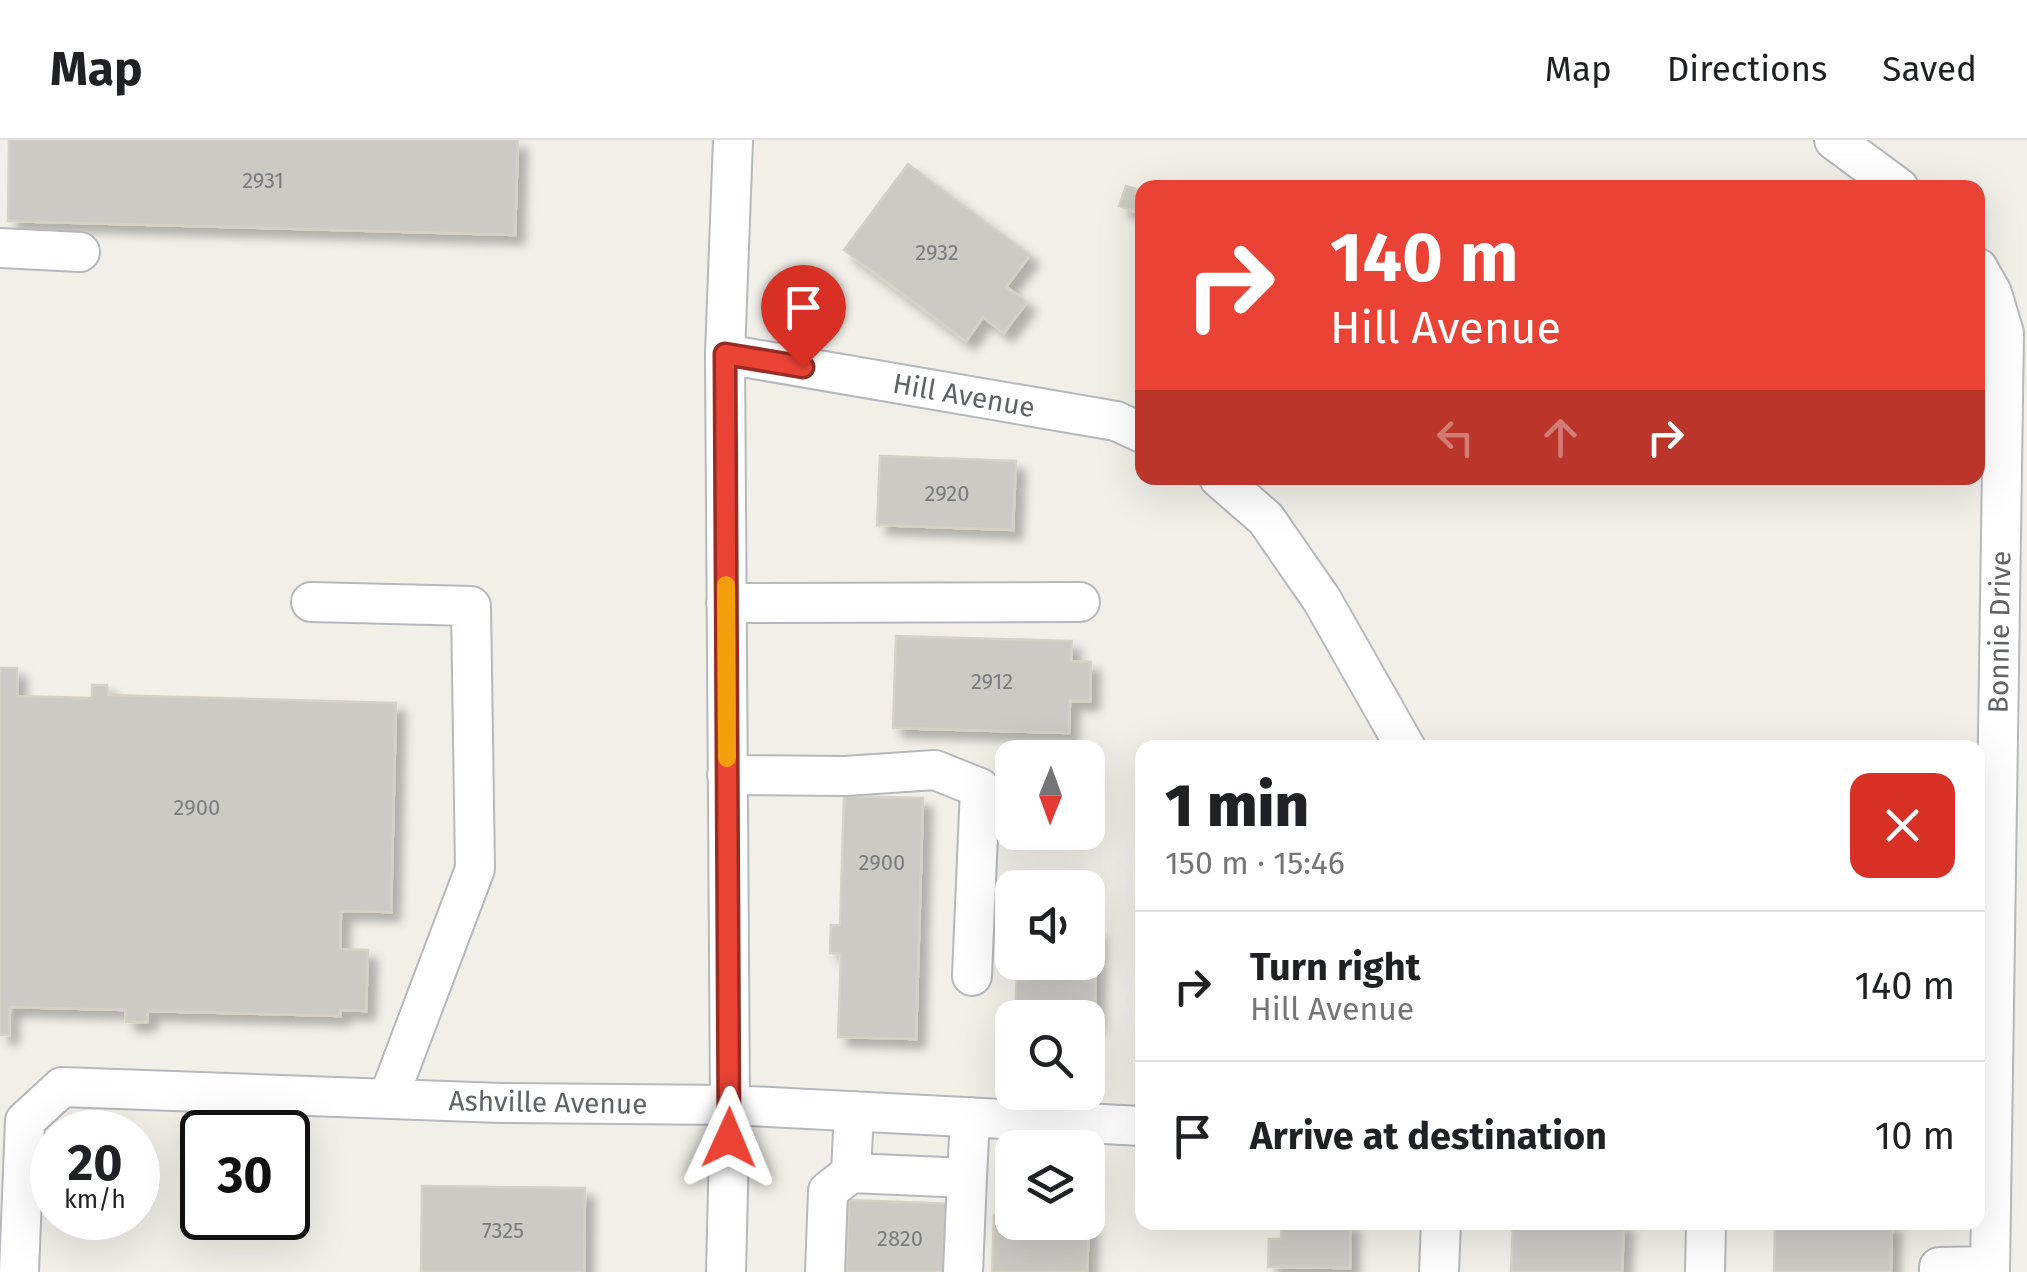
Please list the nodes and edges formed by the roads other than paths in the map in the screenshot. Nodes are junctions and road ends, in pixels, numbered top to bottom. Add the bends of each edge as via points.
1 (733, 140) edge
2 (1834, 140) edge
3 (1888, 180) edge
4 (0, 248) edge
5 (80, 252) dead end
6 (1985, 281) edge
7 (725, 354) junction
8 (1135, 430) edge
9 (1227, 485) edge
10 (311, 602) dead end
11 (1080, 602) dead end
12 (726, 603) junction
13 (1401, 740) edge
14 (728, 774) junction
15 (972, 976) dead end
16 (388, 1099) junction
17 (730, 1104) junction
18 (854, 1111) junction
19 (970, 1117) junction
20 (1985, 1118) edge
21 (1135, 1126) edge
22 (851, 1173) junction
23 (1985, 1177) edge
24 (967, 1178) junction
25 (1441, 1230) edge
26 (1706, 1230) edge
27 (1990, 1269) edge
28 (19, 1272) edge
29 (726, 1272) edge
30 (825, 1272) edge
31 (962, 1272) edge
32 (1440, 1272) edge
33 (1705, 1272) edge
34 (1939, 1272) edge

1 - 7 street
2 - 3 street
4 - 5 street
6 - 20 street, Bonnie Drive via 2004,332
7 - 8 street, Hill Avenue
7 - 12 street
9 - 13 street via 1266,519 1311,584
10 - 16 street via 472,606 475,869
11 - 12 street
12 - 14 street
14 - 15 street via 935,770 980,788
14 - 17 street
16 - 17 street, Ashville Avenue
16 - 28 street, Ashville Avenue via 62,1087 26,1121
17 - 18 street, Ashville Avenue
17 - 29 street
18 - 19 street, Ashville Avenue
18 - 22 street
19 - 21 street, Ashville Avenue
19 - 24 street
22 - 24 street
22 - 30 street via 828,1191
23 - 27 street, Bonnie Drive
24 - 31 street
25 - 32 street
26 - 33 street
27 - 34 street

